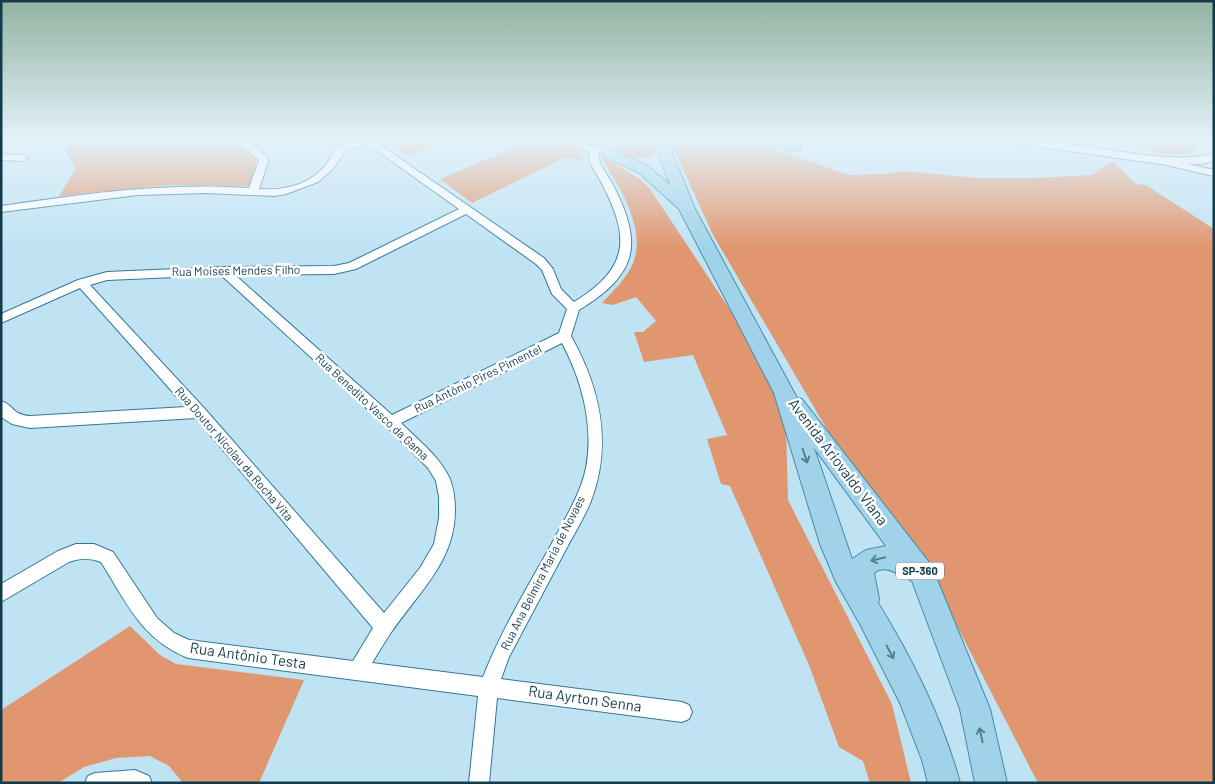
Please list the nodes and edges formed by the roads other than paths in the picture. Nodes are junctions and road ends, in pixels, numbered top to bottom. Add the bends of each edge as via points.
1 (258, 177) edge
2 (318, 177) edge
3 (419, 177) edge
4 (604, 177) edge
5 (651, 177) edge
6 (675, 177) edge
7 (253, 191) junction
8 (1, 209) edge
9 (687, 209) junction
10 (466, 210) junction
11 (224, 271) junction
12 (82, 283) junction
13 (573, 308) junction
14 (1, 319) edge
15 (565, 336) junction
16 (785, 393) junction
17 (1, 406) edge
18 (199, 412) junction
19 (391, 422) junction
20 (922, 574) junction
21 (1, 594) edge
22 (870, 615) junction
23 (384, 627) junction
24 (357, 671) junction
25 (489, 686) junction
26 (682, 712) dead end
27 (94, 783) edge
28 (142, 783) edge
29 (479, 783) edge
30 (944, 783) edge
31 (991, 783) edge

1 - 7 street
2 - 7 street via 303,187 274,193
3 - 10 street
4 - 13 street via 621,216 626,254 620,268 606,284
5 - 9 main road, SP-360
6 - 9 main road, SP-360
7 - 8 street via 177,189
9 - 16 main road, SP-360
10 - 11 street, Rua Moises Mendes Filho via 352,266 334,270
10 - 13 street via 540,261 556,291
11 - 12 street, Rua Moises Mendes Filho via 126,274
11 - 19 street, Rua Benedito Vasco da Gama
12 - 14 street, Rua Moises Mendes Filho
12 - 18 street, Rua Doutor Nicolau da Rocha Vita
13 - 15 street
15 - 19 street, Rua Antônio Pires Pimentel
15 - 25 street, Rua Ana Belmira Maria de Novaes via 577,358 594,413 596,443 592,469 583,501 502,652
16 - 20 main road, Avenida Ariovaldo Viana / SP-360
16 -> 22 main road, Avenida Ariovaldo Viana / SP-360 via 833,544 845,573
17 - 18 street via 6,415 17,421 30,422
18 - 23 street, Rua Doutor Nicolau da Rocha Vita
19 - 23 street, Rua Benedito Vasco da Gama via 433,464 444,480 447,518 442,546 426,574
20 -> 22 main road, SP-360 via 887,556 870,560 861,568
31 -> 20 main road, Avenida Ariovaldo Viana / SP-360 via 975,709
21 - 24 street, Rua Antônio Testa via 64,556 94,552 107,557 151,624 168,639 188,649
22 -> 30 main road, Avenida Ariovaldo Viana / SP-360 via 912,695
23 - 24 street, Rua Benedito Vasco da Gama
24 - 25 street, Rua Antônio Testa
25 - 26 street, Rua Ayrton Senna
25 - 29 street, Rua Ana Belmira Maria de Novaes
27 - 28 street via 135,780

